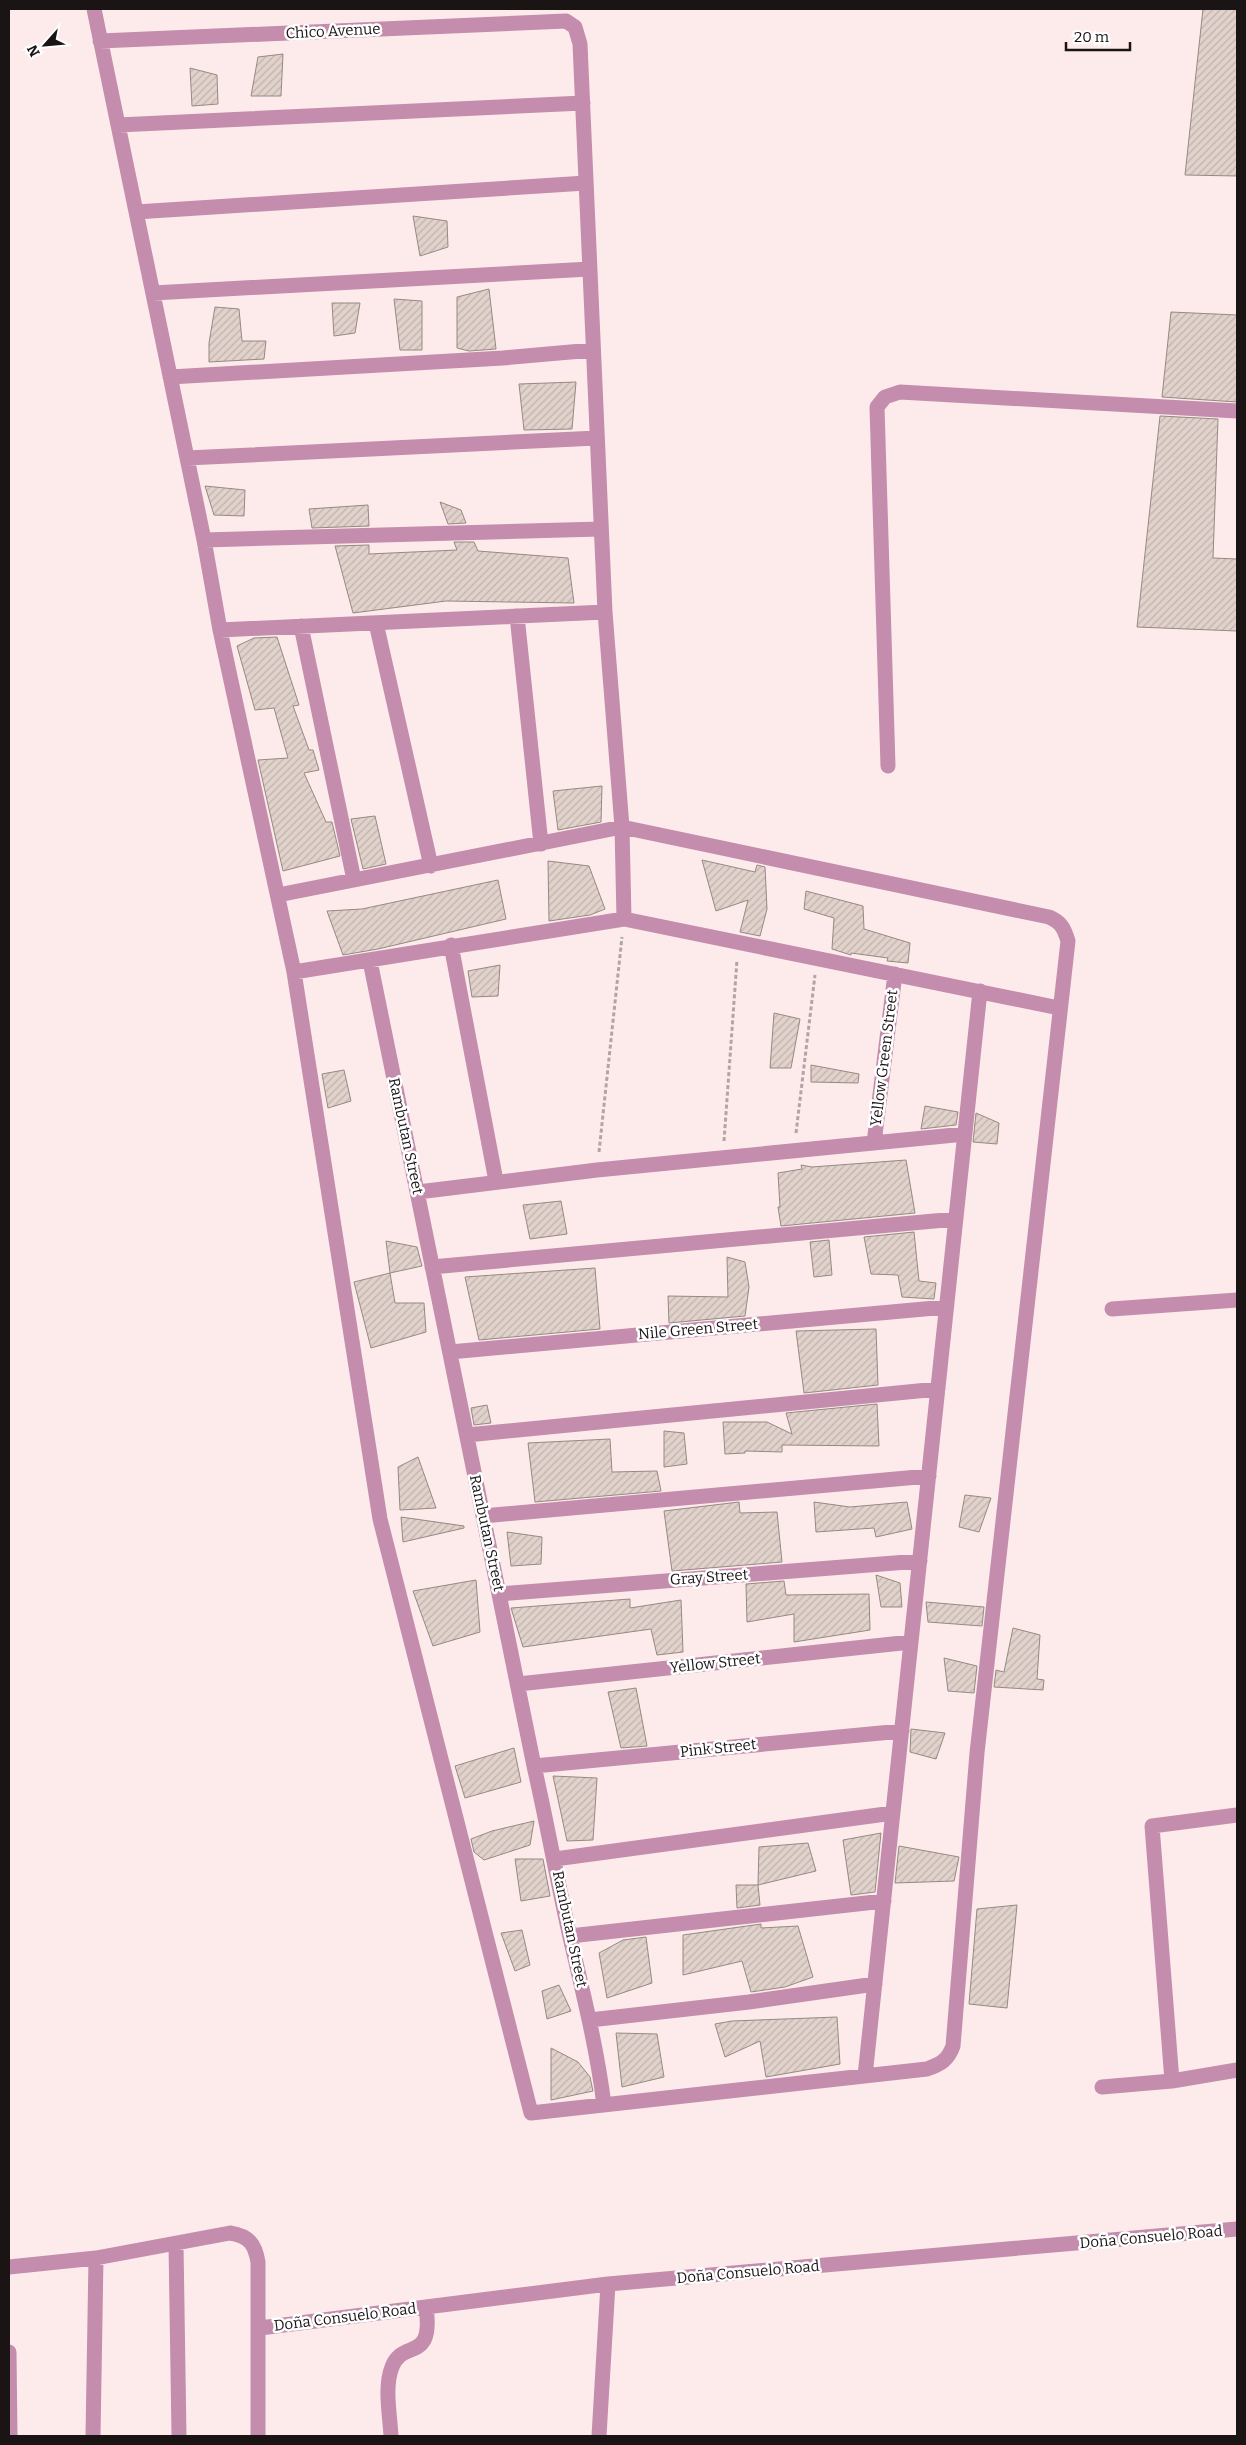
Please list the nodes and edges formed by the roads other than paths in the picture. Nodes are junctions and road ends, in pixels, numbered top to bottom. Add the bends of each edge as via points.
1 (94, 9) edge
2 (100, 41) junction
3 (582, 104) junction
4 (118, 125) junction
5 (586, 183) junction
6 (136, 212) junction
7 (590, 269) junction
8 (152, 293) junction
9 (593, 350) junction
10 (170, 377) junction
11 (1237, 411) edge
12 (597, 438) junction
13 (187, 458) junction
14 (601, 530) junction
15 (204, 540) junction
16 (605, 612) junction
17 (517, 616) junction
18 (376, 623) junction
19 (300, 626) junction
20 (220, 630) junction
21 (888, 766) dead end
22 (622, 827) junction
23 (541, 844) junction
24 (430, 866) junction
25 (354, 880) junction
26 (278, 894) junction
27 (624, 919) junction
28 (451, 946) junction
29 (370, 961) junction
30 (294, 972) junction
31 (895, 974) junction
32 (980, 991) junction
33 (1059, 1008) junction
34 (965, 1134) junction
35 (874, 1142) junction
36 (496, 1181) junction
37 (418, 1192) junction
38 (956, 1220) junction
39 (432, 1267) junction
40 (1237, 1300) edge
41 (946, 1306) junction
42 (1112, 1309) dead end
43 (450, 1352) junction
44 (938, 1389) junction
45 (467, 1435) junction
46 (929, 1476) junction
47 (483, 1516) junction
48 (920, 1561) junction
49 (499, 1594) junction
50 (911, 1642) junction
51 (518, 1684) junction
52 (902, 1731) junction
53 (534, 1766) junction
54 (893, 1813) junction
55 (1237, 1815) edge
56 (556, 1859) junction
57 (884, 1901) junction
58 (570, 1936) junction
59 (875, 1984) junction
60 (590, 2020) junction
61 (1237, 2070) edge
62 (865, 2076) junction
63 (1172, 2080) junction
64 (1102, 2088) dead end
65 (604, 2105) junction
66 (1237, 2229) edge
67 (176, 2244) junction
68 (96, 2258) junction
69 (9, 2267) edge
70 (608, 2284) junction
71 (426, 2307) junction
72 (260, 2328) junction
73 (9, 2352) edge
74 (10, 2436) edge
75 (93, 2436) edge
76 (179, 2436) edge
77 (258, 2436) edge
78 (391, 2436) edge
79 (599, 2436) edge

1 - 2 street
2 - 3 street, Chico Avenue via 566,21 572,22 578,34
2 - 4 street
3 - 4 street
3 - 5 street
4 - 6 street
5 - 6 street
5 - 7 street
6 - 8 street
7 - 8 street
7 - 9 street
8 - 10 street
9 - 10 street
9 - 12 street
10 - 13 street
11 - 21 street via 900,392 885,397 877,407
12 - 13 street
12 - 14 street
13 - 15 street
14 - 15 street
14 - 16 street
15 - 20 street
16 - 17 street
16 - 22 street
17 - 18 street
17 - 23 street
18 - 19 street
18 - 24 street
19 - 20 street
19 - 25 street
20 - 26 street
22 - 23 street
22 - 27 street
22 - 33 street via 1057,921 1068,941
23 - 24 street
24 - 25 street
25 - 26 street
26 - 30 street
27 - 28 street
27 - 31 street
28 - 29 street
28 - 36 street
29 - 30 street
29 - 37 street, Rambutan Street
30 - 65 street via 380,1518 532,2114
31 - 32 street
31 - 35 street, Yellow Green Street
32 - 33 street
32 - 34 street
33 - 62 street via 978,1743 953,2046 942,2064 928,2069
34 - 35 street
34 - 38 street
35 - 36 street
36 - 37 street
37 - 39 street, Rambutan Street
38 - 39 street
38 - 41 street
39 - 43 street, Rambutan Street
40 - 42 street
41 - 43 street, Nile Green Street
41 - 44 street
43 - 45 street, Rambutan Street
44 - 45 street
44 - 46 street
45 - 47 street, Rambutan Street
46 - 47 street
46 - 48 street
47 - 49 street, Rambutan Street
48 - 49 street, Gray Street
48 - 50 street
49 - 51 street, Rambutan Street
50 - 51 street, Yellow Street
50 - 52 street
51 - 53 street, Rambutan Street
52 - 53 street, Pink Street
52 - 54 street
53 - 56 street, Rambutan Street
54 - 56 street
54 - 57 street
55 - 63 street via 1152,1826
56 - 58 street, Rambutan Street
57 - 58 street
57 - 59 street
58 - 60 street, Rambutan Street
59 - 60 street
59 - 62 street
60 - 65 street, Rambutan Street
61 - 63 street
62 - 65 street
63 - 64 street
66 - 70 street, Doña Consuelo Road
67 - 68 street
67 - 72 street via 230,2233 251,2241 258,2262
67 - 76 street
68 - 69 street
68 - 75 street
70 - 71 street, Doña Consuelo Road
70 - 79 street
71 - 72 street, Doña Consuelo Road
71 - 78 street via 427,2336 420,2345 402,2354 392,2364 389,2375
72 - 77 street
73 - 74 street

